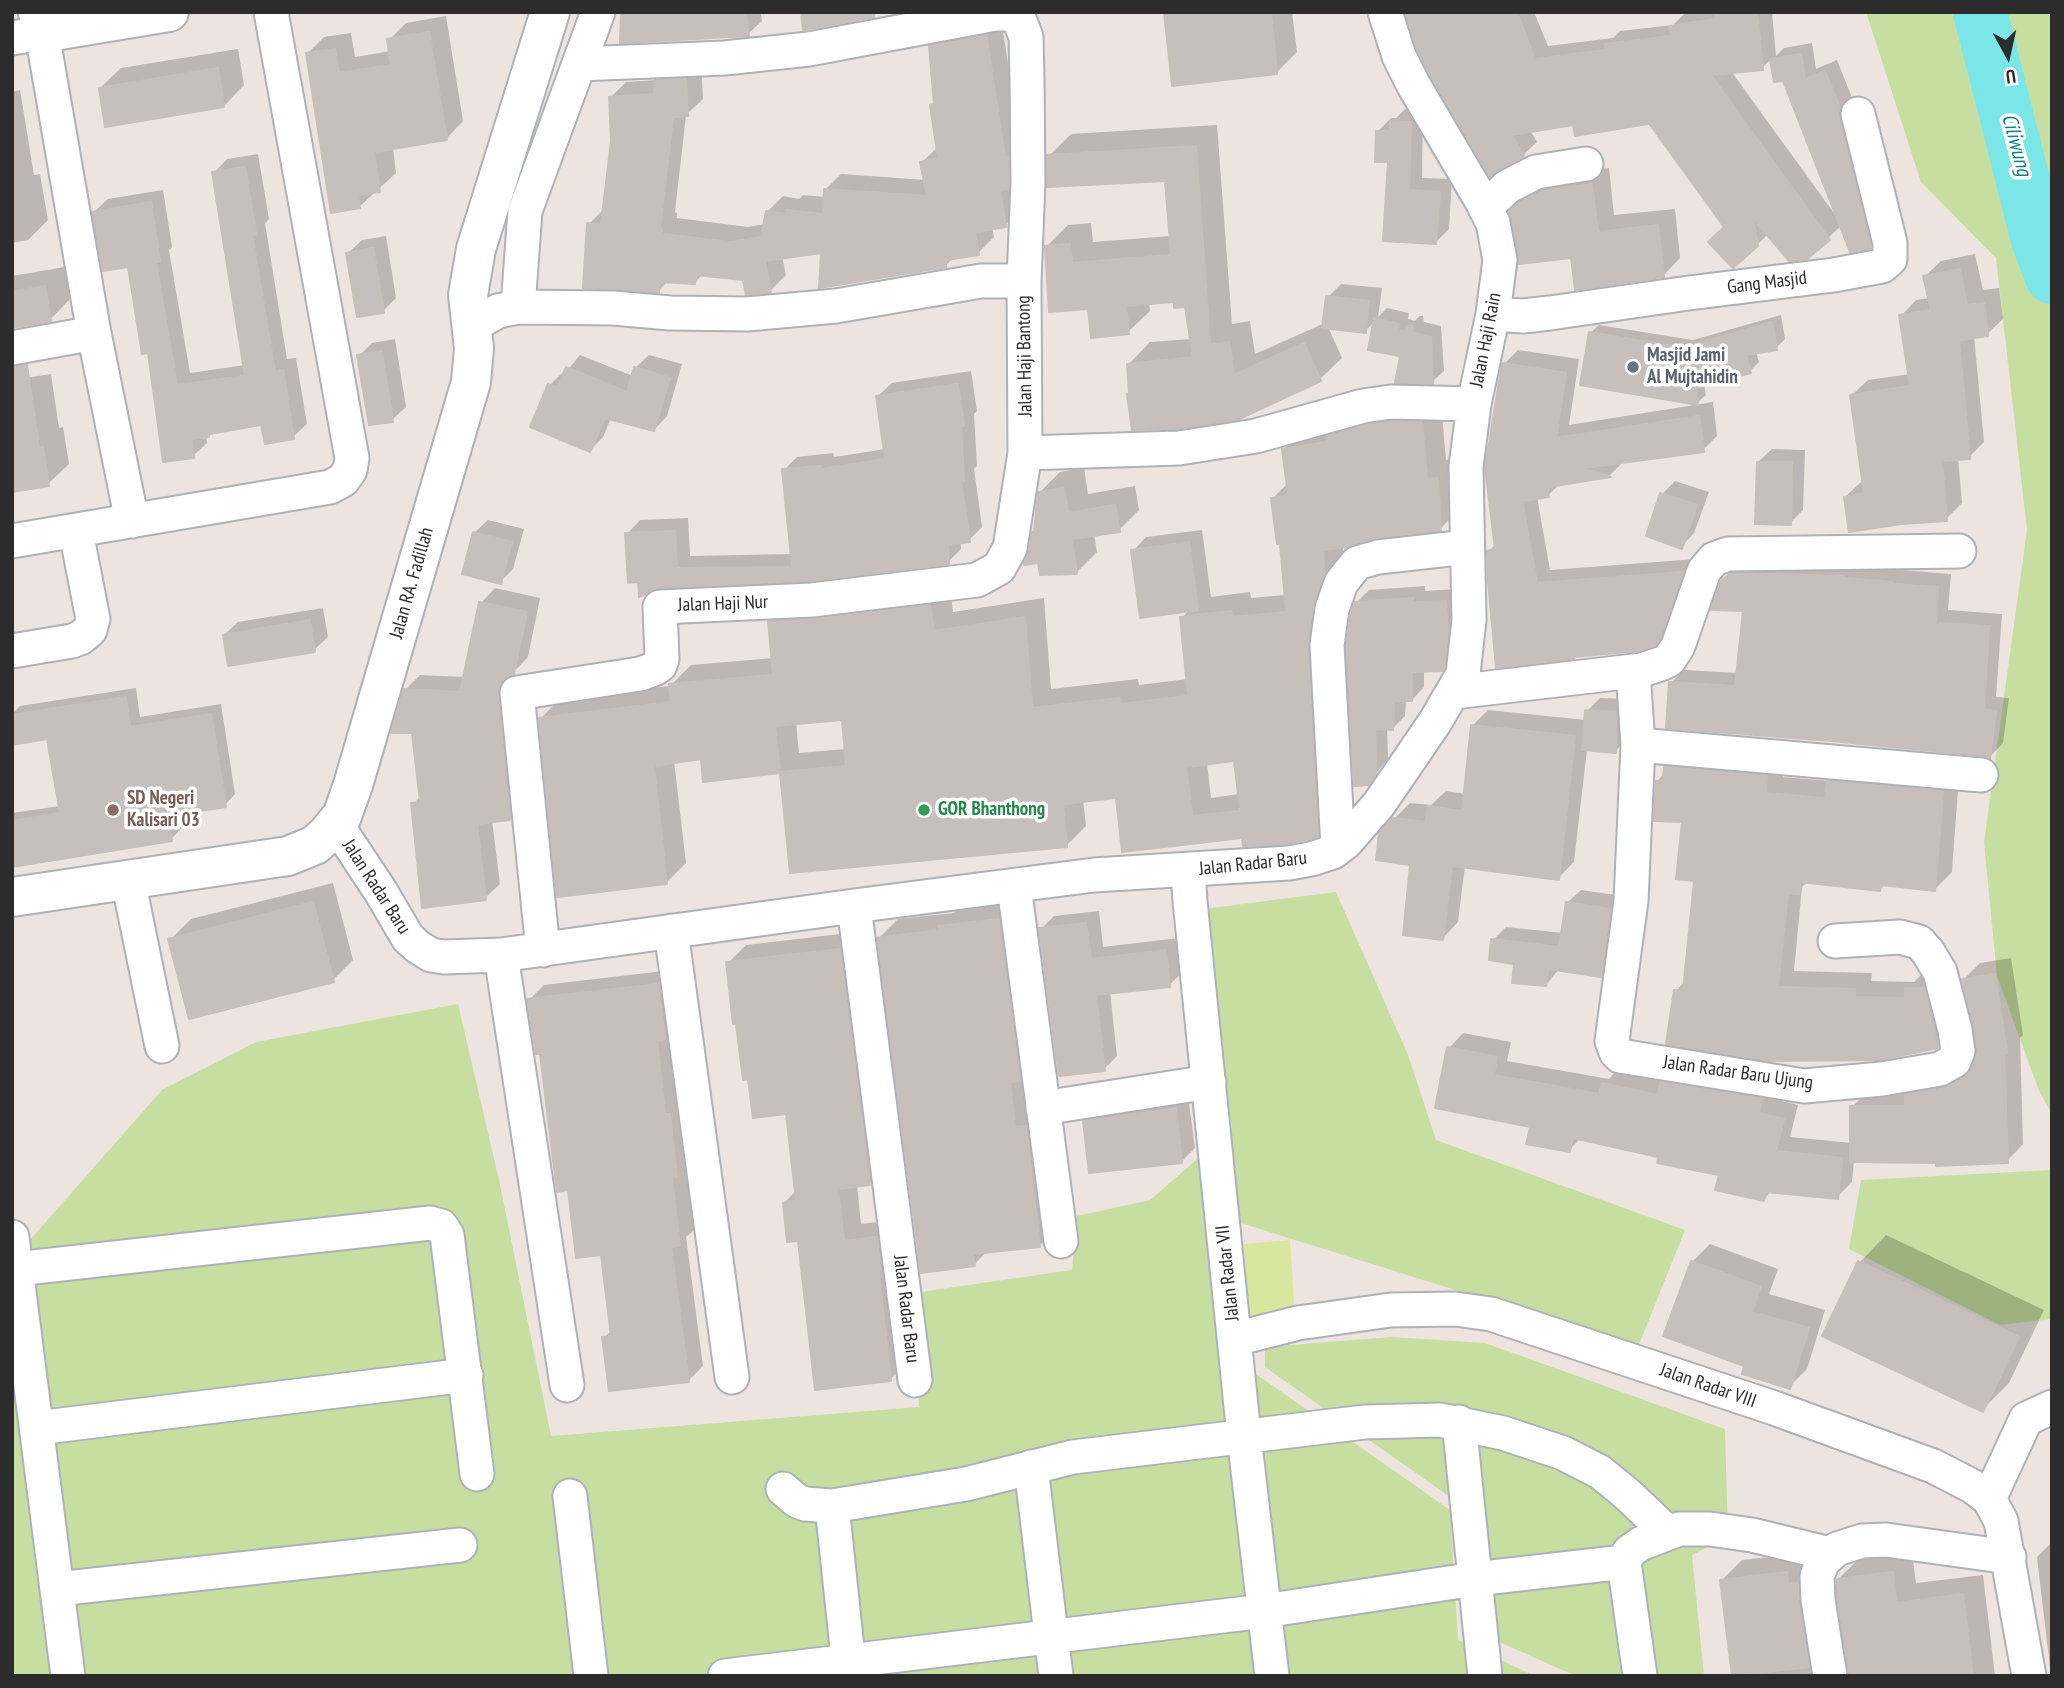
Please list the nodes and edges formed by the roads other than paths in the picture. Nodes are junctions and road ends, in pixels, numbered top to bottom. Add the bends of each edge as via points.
1 (169, 12) edge
2 (271, 12) edge
3 (550, 12) edge
4 (598, 12) edge
5 (1385, 12) edge
6 (31, 28) edge
7 (579, 64) junction
8 (1857, 114) dead end
9 (1586, 164) dead end
10 (1485, 208) junction
11 (1024, 281) junction
12 (518, 307) junction
13 (1493, 314) junction
14 (472, 326) junction
15 (94, 333) junction
16 (12, 348) edge
17 (1474, 404) junction
18 (1026, 453) junction
19 (132, 521) junction
20 (76, 532) junction
21 (12, 541) edge
22 (1467, 547) junction
23 (1959, 551) dead end
24 (12, 651) edge
25 (1633, 671) junction
26 (1454, 692) junction
27 (1639, 745) junction
28 (1981, 775) dead end
29 (336, 824) junction
30 (1338, 848) junction
31 (1188, 871) junction
32 (128, 880) junction
33 (1014, 886) junction
34 (12, 897) edge
35 (854, 906) junction
36 (671, 931) junction
37 (1835, 941) dead end
38 (543, 950) junction
39 (501, 956) junction
40 (162, 1046) dead end
41 (1209, 1082) junction
42 (1043, 1108) junction
43 (1061, 1241) dead end
44 (14, 1253) edge
45 (1235, 1339) junction
46 (466, 1375) junction
47 (732, 1377) dead end
48 (915, 1380) dead end
49 (566, 1385) dead end
50 (2052, 1406) edge
51 (1459, 1422) junction
52 (37, 1428) junction
53 (1244, 1436) junction
54 (1031, 1467) junction
55 (477, 1474) dead end
56 (783, 1489) dead end
57 (570, 1496) dead end
58 (1989, 1499) junction
59 (832, 1506) junction
60 (1667, 1532) junction
61 (460, 1545) dead end
62 (1830, 1554) junction
63 (2009, 1557) junction
64 (1625, 1562) junction
65 (1475, 1579) junction
66 (57, 1589) junction
67 (1264, 1611) junction
68 (1051, 1636) junction
69 (849, 1668) edge
70 (68, 1676) edge
71 (591, 1676) edge
72 (724, 1676) edge
73 (1056, 1676) edge
74 (1272, 1676) edge
75 (1485, 1676) edge
76 (1640, 1676) edge
77 (1830, 1676) edge
78 (2029, 1676) edge

1 - 6 main road
2 - 19 street via 352,464 343,480 330,487
3 - 14 main road, Jalan RA. Fadillah via 476,249 468,295
4 - 7 street
5 - 10 street, Jalan Haji Rain via 1413,84
6 - 15 street
7 - 11 street via 712,59 809,49 995,15 1014,16 1026,37
7 - 12 street via 525,211
8 - 13 street, Gang Masjid via 1889,243 1890,259 1882,266 1550,313
9 - 10 street via 1536,172 1507,187
10 - 13 street, Jalan Haji Rain via 1493,223 1500,260
11 - 12 street, Jalan Haji Bantong via 981,281 836,306 747,314
11 - 18 street, Jalan Haji Bantong
12 - 14 street, Jalan Haji Bantong via 498,311
13 - 17 street, Jalan Haji Rain
14 - 29 main road, Jalan RA. Fadillah via 471,382 353,785
15 - 16 street
15 - 19 street
17 - 18 street via 1363,406 1255,436 1179,448
17 - 22 street, Jalan Haji Rain via 1466,467
18 - 38 street, Jalan Haji Nur via 1010,548 999,568 977,580 812,600 660,607 662,659 654,669 517,693
19 - 20 street
20 - 21 street
20 - 24 street via 93,619 90,630 72,641
22 - 26 street, Jalan Haji Rain via 1467,644 1463,674
22 - 30 street via 1378,557 1357,564 1341,583 1327,645
23 - 25 street via 1728,554 1714,559 1704,571 1674,654 1655,667
25 - 26 street
25 - 27 street, Jalan Radar Baru Ujung
26 - 30 street, Jalan Radar Baru via 1379,804
27 - 28 street
27 - 37 street, Jalan Radar Baru Ujung via 1631,901 1612,1041 1616,1052 1804,1086 1882,1079 1940,1069 1954,1061 1958,1051 1955,1030 1940,972 1919,942 1900,937
29 - 32 main road, Jalan RA. Fadillah via 315,845 288,856
29 - 39 street, Jalan Radar Baru via 418,947 444,957
30 - 31 street, Jalan Radar Baru via 1289,863
31 - 33 street, Jalan Radar Baru via 1105,874
31 - 41 street, Jalan Radar VII
32 - 34 main road, Jalan RA. Fadillah
32 - 40 street
33 - 35 street, Jalan Radar Baru
33 - 42 street
35 - 36 street, Jalan Radar Baru
35 - 48 street, Jalan Radar Baru
36 - 38 street, Jalan Radar Baru
36 - 47 street
38 - 39 street, Jalan Radar Baru
39 - 49 street
41 - 42 street
41 - 45 street, Jalan Radar VII
42 - 43 street
44 - 46 street via 438,1225 447,1235
44 - 52 street
45 - 53 street, Jalan Radar VII
45 - 58 street, Jalan Radar VIII via 1297,1323 1391,1310 1455,1309 1491,1314 1890,1449 1954,1476
46 - 52 street
46 - 55 street
50 - 58 street via 2026,1419
51 - 53 street via 1389,1420
51 - 60 street via 1534,1442 1600,1472
51 - 65 street
52 - 66 street
53 - 54 street via 1073,1457
53 - 67 street, Jalan Radar VII
54 - 59 street via 966,1484
54 - 68 street
56 - 59 street via 797,1501
57 - 71 street
58 - 63 street via 2001,1521
59 - 69 street
60 - 62 street via 1710,1529
60 - 64 street via 1640,1544
61 - 66 street
62 - 63 street via 1862,1541 1886,1540
62 - 77 street via 1819,1567 1817,1586
63 - 78 street
64 - 65 street
64 - 76 street
65 - 67 street
65 - 75 street
66 - 70 street
67 - 68 street
67 - 74 street, Jalan Radar VII
68 - 69 street
68 - 73 street
69 - 72 street

